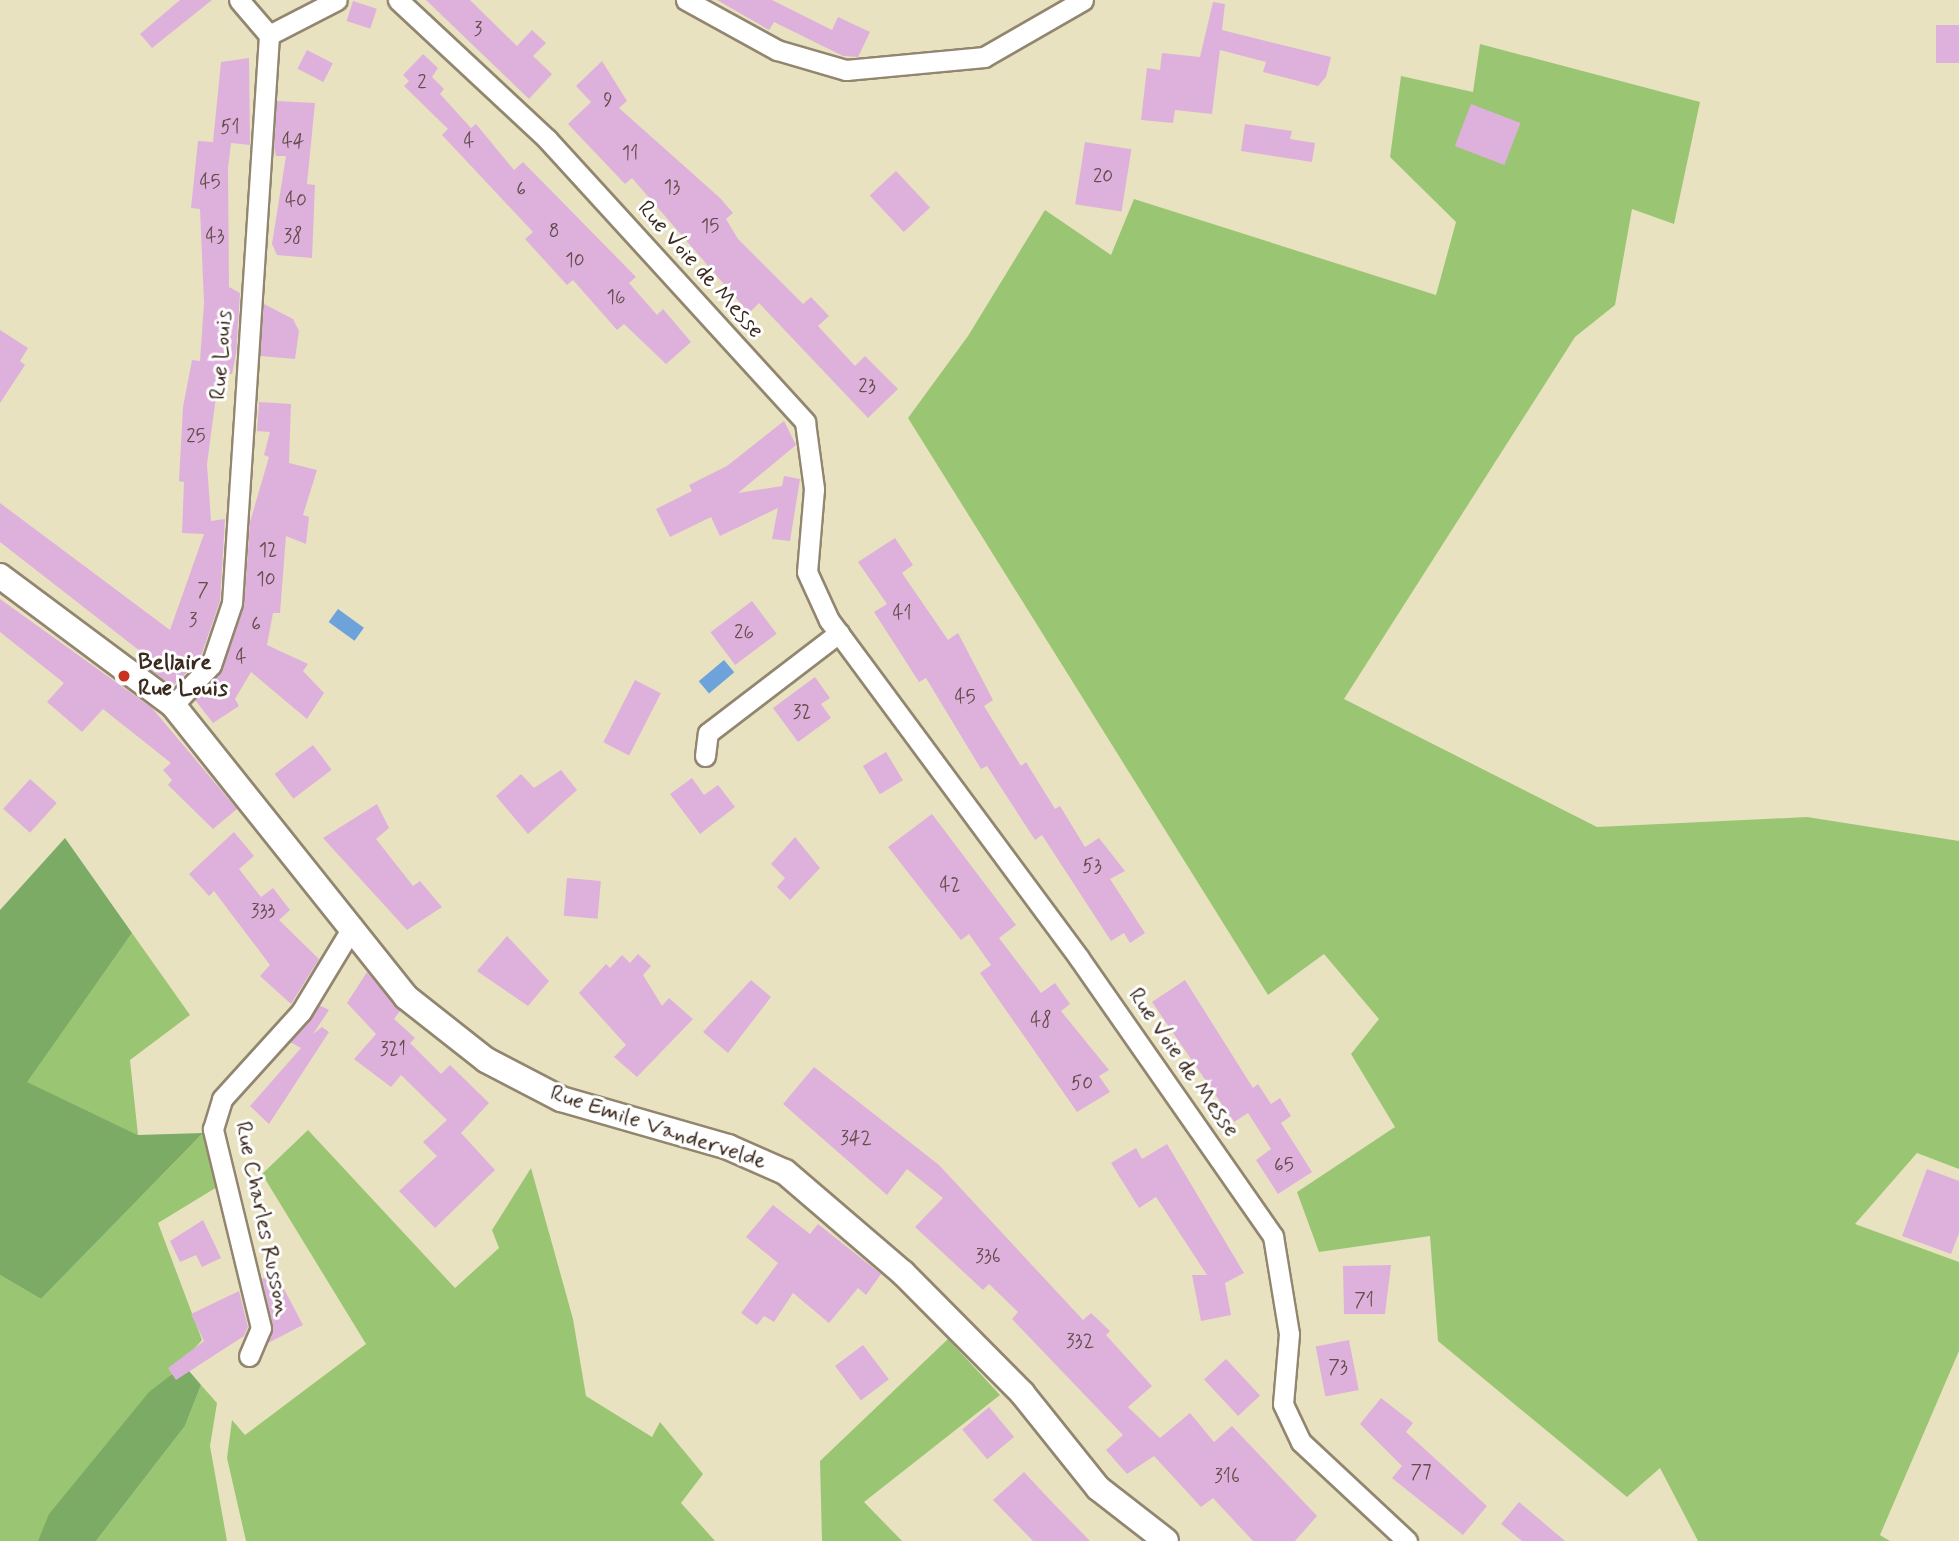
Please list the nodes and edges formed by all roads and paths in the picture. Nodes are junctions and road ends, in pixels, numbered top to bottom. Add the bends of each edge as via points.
1 (239, 0) edge
2 (337, 0) edge
3 (398, 0) edge
4 (686, 0) edge
5 (1083, 0) edge
6 (269, 36) junction
7 (0, 576) edge
8 (839, 633) junction
9 (173, 705) junction
10 (705, 756) dead end
11 (353, 926) junction
12 (249, 1356) dead end
13 (1166, 1541) edge
14 (1407, 1541) edge

1 - 6 street
2 - 6 street
3 - 8 street, Rue Voie de Messe via 547,139 805,422 814,489 807,572
4 - 5 street via 777,50 846,71 984,57
6 - 9 street, Rue Louis via 232,603 211,665
7 - 9 street, Rue Emile Vandervelde
8 - 10 street via 708,733
8 - 14 street, Rue Voie de Messe via 1079,958 1273,1236 1290,1334 1283,1405 1301,1442
9 - 11 street, Rue Emile Vandervelde
11 - 12 street, Rue Charles Russon via 301,1012 222,1099 214,1129 261,1328
11 - 13 street, Rue Emile Vandervelde via 406,997 486,1060 561,1099 728,1147 785,1172 967,1338 1022,1394 1098,1488

